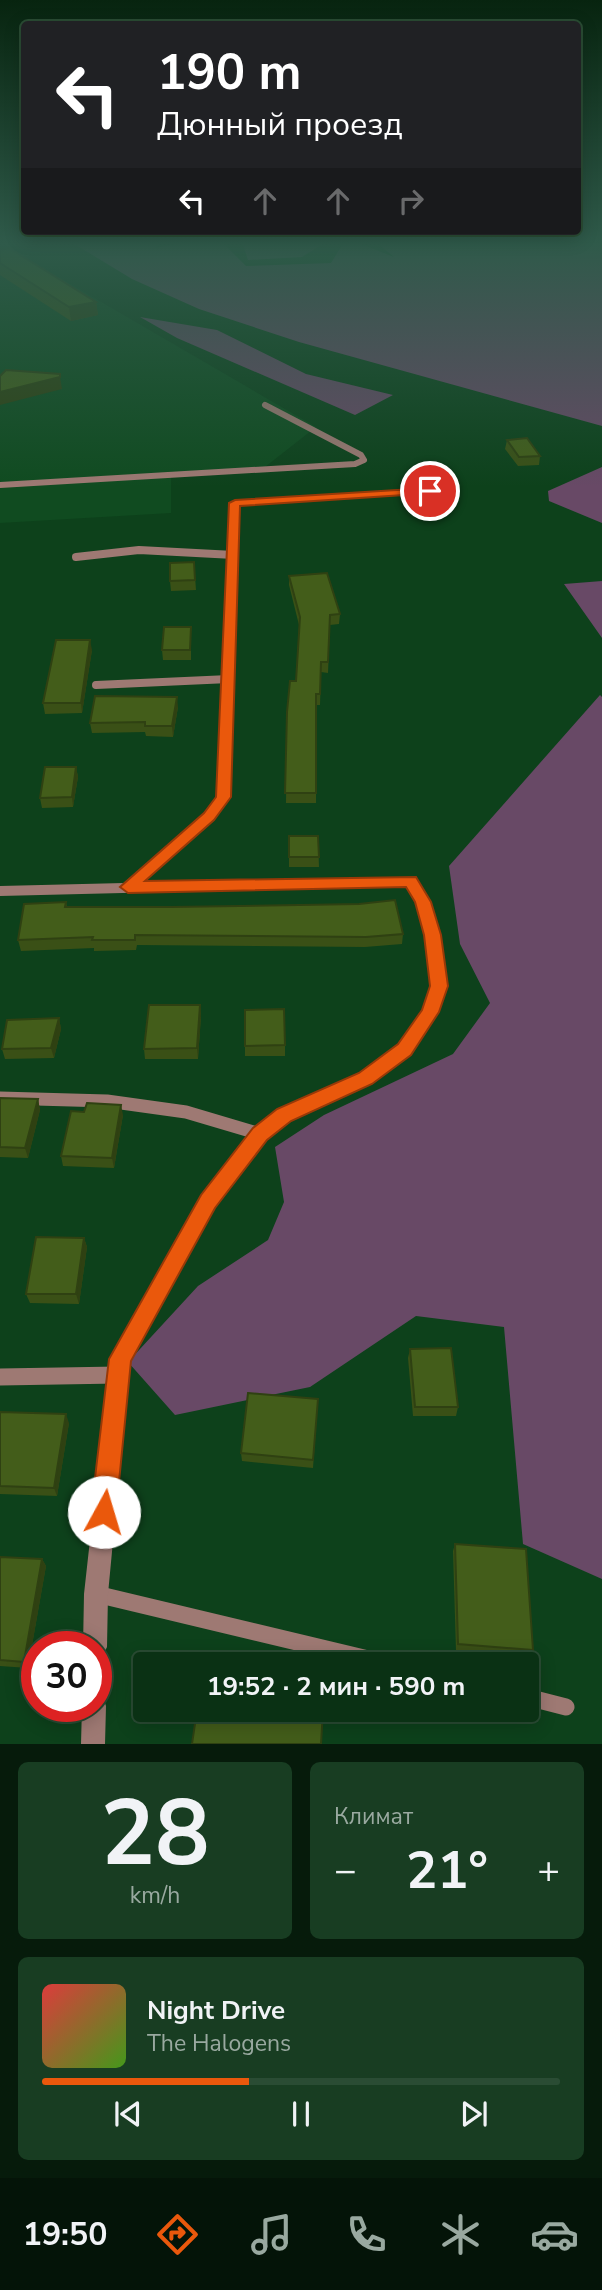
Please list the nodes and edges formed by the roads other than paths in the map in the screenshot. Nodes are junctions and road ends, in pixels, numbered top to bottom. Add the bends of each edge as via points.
1 (265, 405) dead end
2 (0, 485) edge
3 (430, 491) dead end
4 (234, 555) junction
5 (76, 557) dead end
6 (229, 679) junction
7 (96, 685) dead end
8 (128, 887) junction
9 (0, 891) edge
10 (0, 1098) edge
11 (260, 1134) junction
12 (118, 1375) junction
13 (0, 1377) edge
14 (96, 1594) junction
15 (95, 1631) edge
16 (339, 1652) edge
17 (539, 1700) edge
18 (566, 1707) dead end
19 (94, 1722) edge
20 (93, 1744) edge

1 - 2 lane via 364,460
3 - 4 street via 235,503
4 - 5 lane via 139,550
4 - 6 street
6 - 7 lane
6 - 8 street via 223,797 209,816
8 - 9 street
8 - 11 street via 411,881 423,902 433,935 439,986 430,1012 404,1049 365,1079 284,1115
10 - 11 lane via 107,1101 186,1112
11 - 12 street via 208,1202 120,1359
12 - 13 lane
12 - 14 street
14 - 15 street
14 - 16 lane
17 - 18 lane
19 - 20 street

